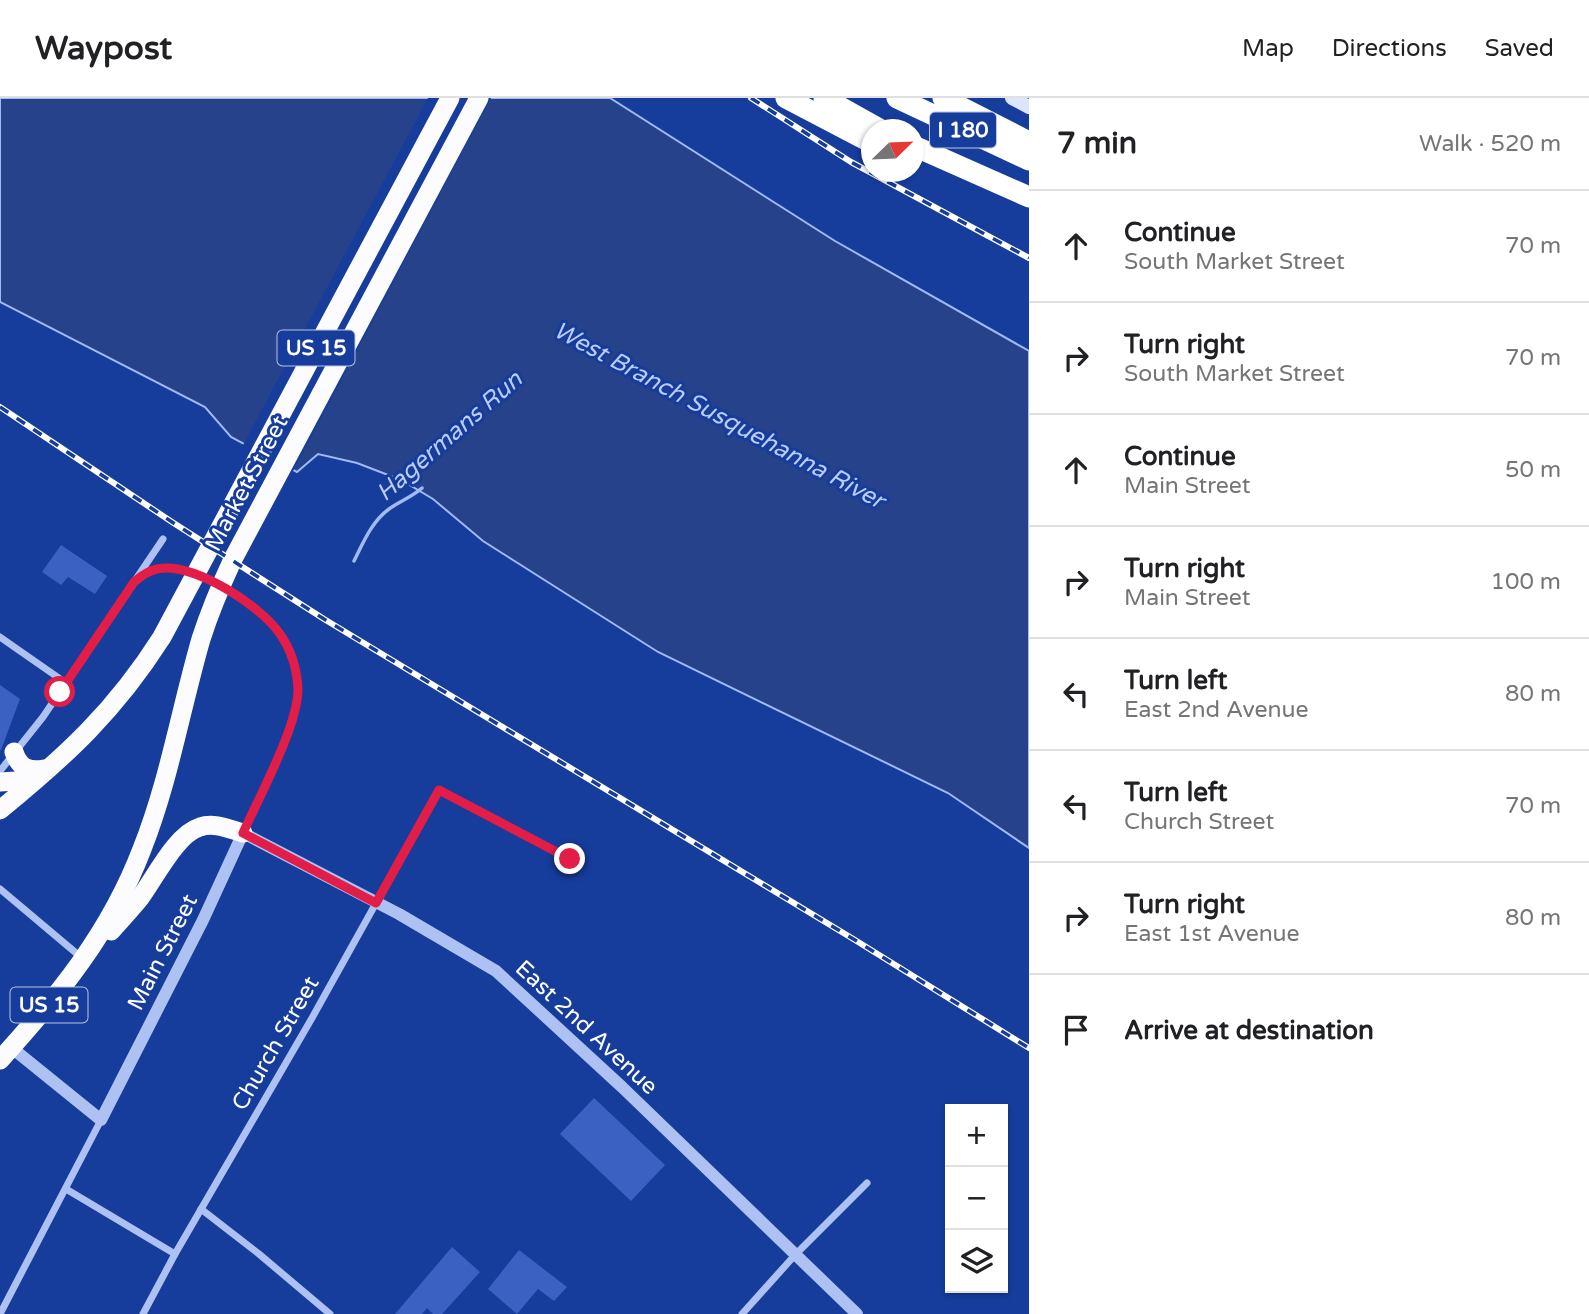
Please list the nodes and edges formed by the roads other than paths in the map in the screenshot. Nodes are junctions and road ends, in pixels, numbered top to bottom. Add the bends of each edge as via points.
1 (450, 98) edge
2 (479, 98) edge
3 (786, 98) edge
4 (824, 98) edge
5 (897, 98) edge
6 (943, 98) edge
7 (1012, 98) edge
8 (1029, 107) edge
9 (861, 119) edge
10 (861, 137) edge
11 (1029, 142) edge
12 (924, 150) edge
13 (1029, 160) edge
14 (924, 166) edge
15 (1029, 197) edge
16 (1029, 209) edge
17 (163, 540) dead end
18 (134, 582) junction
19 (0, 637) edge
20 (66, 683) junction
21 (14, 752) junction
22 (51, 768) junction
23 (0, 771) edge
24 (0, 782) edge
25 (0, 810) edge
26 (243, 833) junction
27 (570, 859) dead end
28 (0, 889) edge
29 (376, 903) junction
30 (84, 960) junction
31 (4, 1049) edge
32 (102, 1119) junction
33 (867, 1183) dead end
34 (66, 1189) junction
35 (201, 1209) junction
36 (175, 1254) junction
37 (795, 1255) junction
38 (0, 1314) edge
39 (143, 1314) edge
40 (330, 1314) edge
41 (742, 1314) edge
42 (857, 1314) edge

1 - 22 highway, Market Street / US 15 via 162,637 124,692
2 - 30 highway, Market Street / US 15 via 233,559 210,612 151,826 122,894
3 - 10 highway
4 - 9 highway
5 - 13 highway, I 180
6 - 11 highway
7 - 8 main road
12 - 15 highway, I 180
14 - 16 highway
17 - 18 street
18 - 20 street
18 - 26 street, Main Street via 157,569 185,571 217,584 252,606 287,645 298,692 292,722
19 - 20 street
20 - 21 street
21 - 22 highway via 25,768
21 - 23 street
22 - 24 highway
22 - 25 highway, Market Street / US 15
26 - 29 street, East 2nd Avenue
26 - 30 highway via 215,825 190,832 131,909
26 - 32 street, Main Street
27 - 29 street, Church Street via 439,790
28 - 30 street
29 - 35 street, Church Street
29 - 37 street, East 2nd Avenue via 496,971
30 - 31 highway, Market Street / US 15
31 - 32 street
32 - 34 street, Main Street
33 - 37 street
34 - 36 street
34 - 38 street, Main Street
35 - 36 street, Church Street
35 - 40 street
36 - 39 street, Church Street
37 - 41 street
37 - 42 street, East 2nd Avenue

